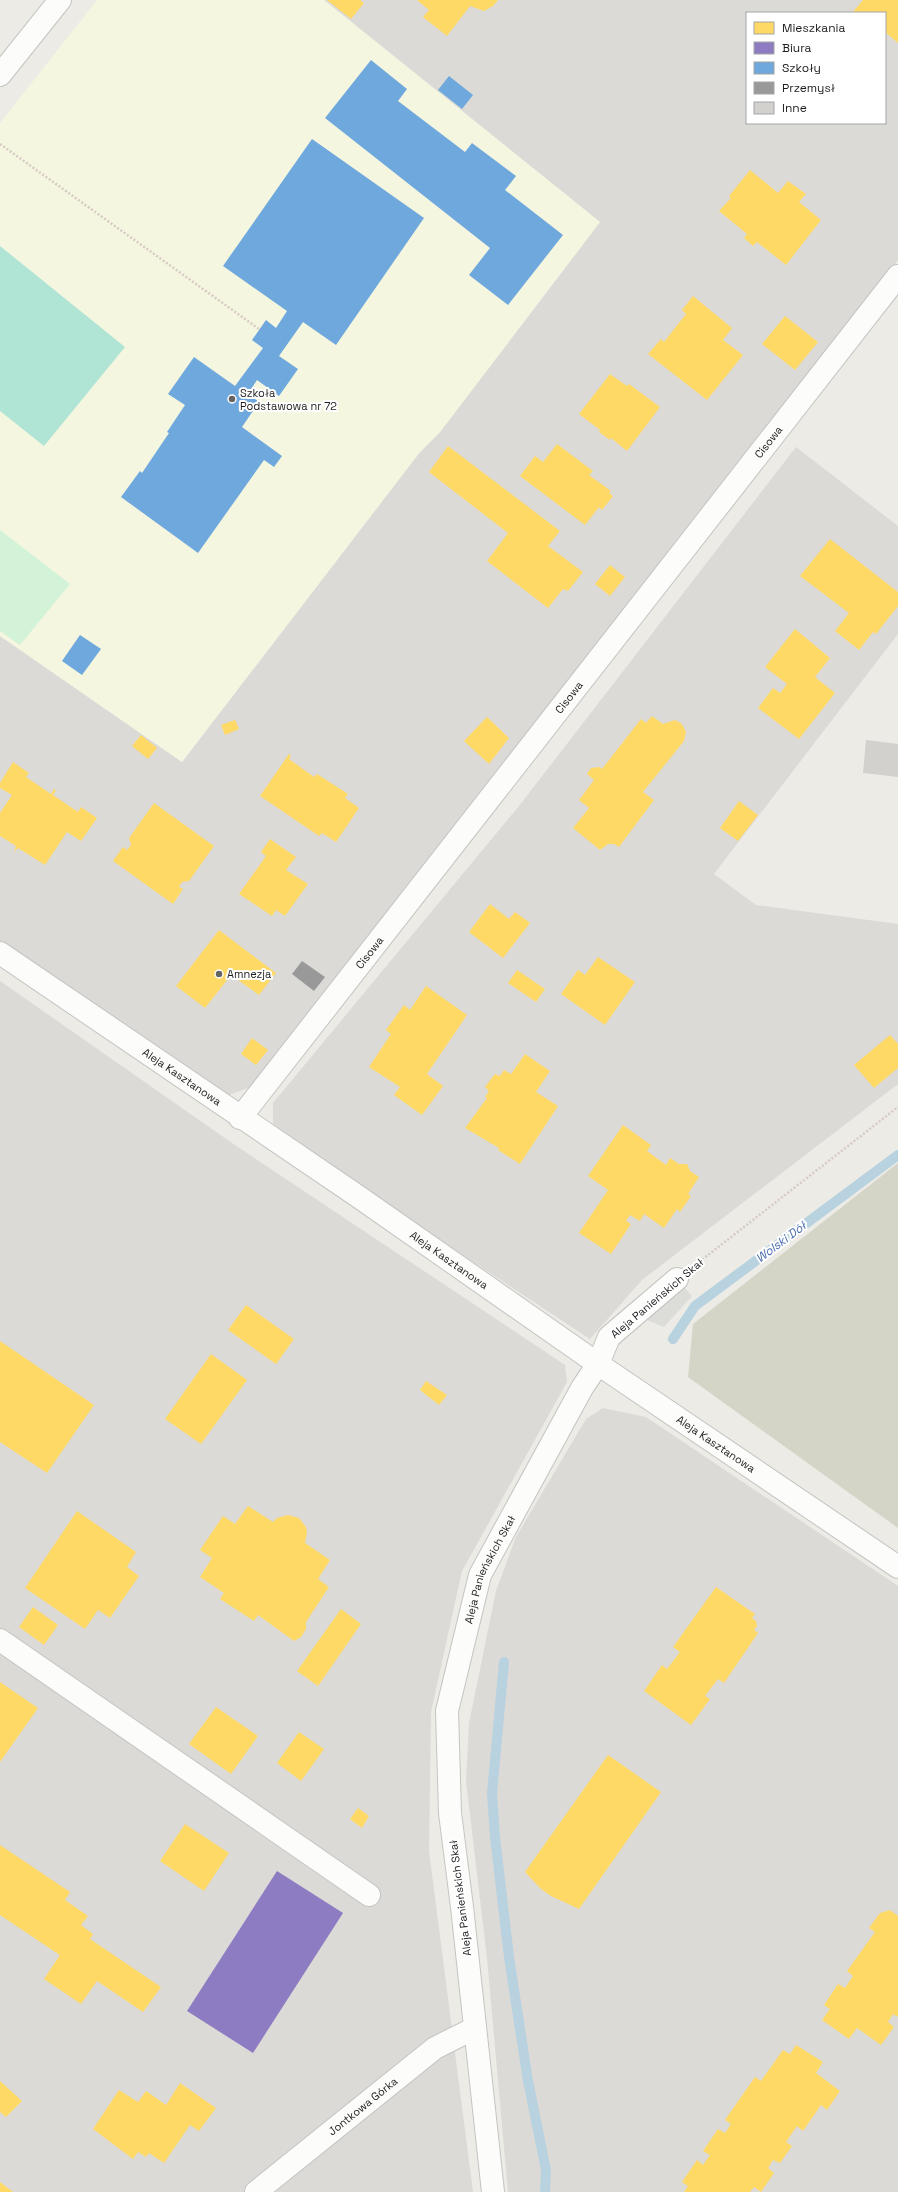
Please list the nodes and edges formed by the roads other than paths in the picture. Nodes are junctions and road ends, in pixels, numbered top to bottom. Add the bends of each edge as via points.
1 (60, 0) edge
2 (0, 75) edge
3 (898, 276) edge
4 (0, 953) edge
5 (240, 1118) junction
6 (677, 1279) road end
7 (598, 1364) junction
8 (898, 1567) edge
9 (0, 1640) edge
10 (369, 1895) dead end
11 (475, 2028) junction
12 (256, 2192) edge
13 (492, 2192) edge

1 - 2 street
3 - 5 street, Cisowa
4 - 5 street, Aleja Kasztanowa
5 - 7 street, Aleja Kasztanowa via 356,1195
6 - 7 street, Aleja Panieńskich Skał via 610,1337
7 - 8 street, Aleja Kasztanowa
7 - 11 street, Aleja Panieńskich Skał via 582,1388 480,1575 447,1711 450,1813
9 - 10 street
11 - 12 street, Jontkowa Górka via 435,2048
11 - 13 street, Aleja Panieńskich Skał

